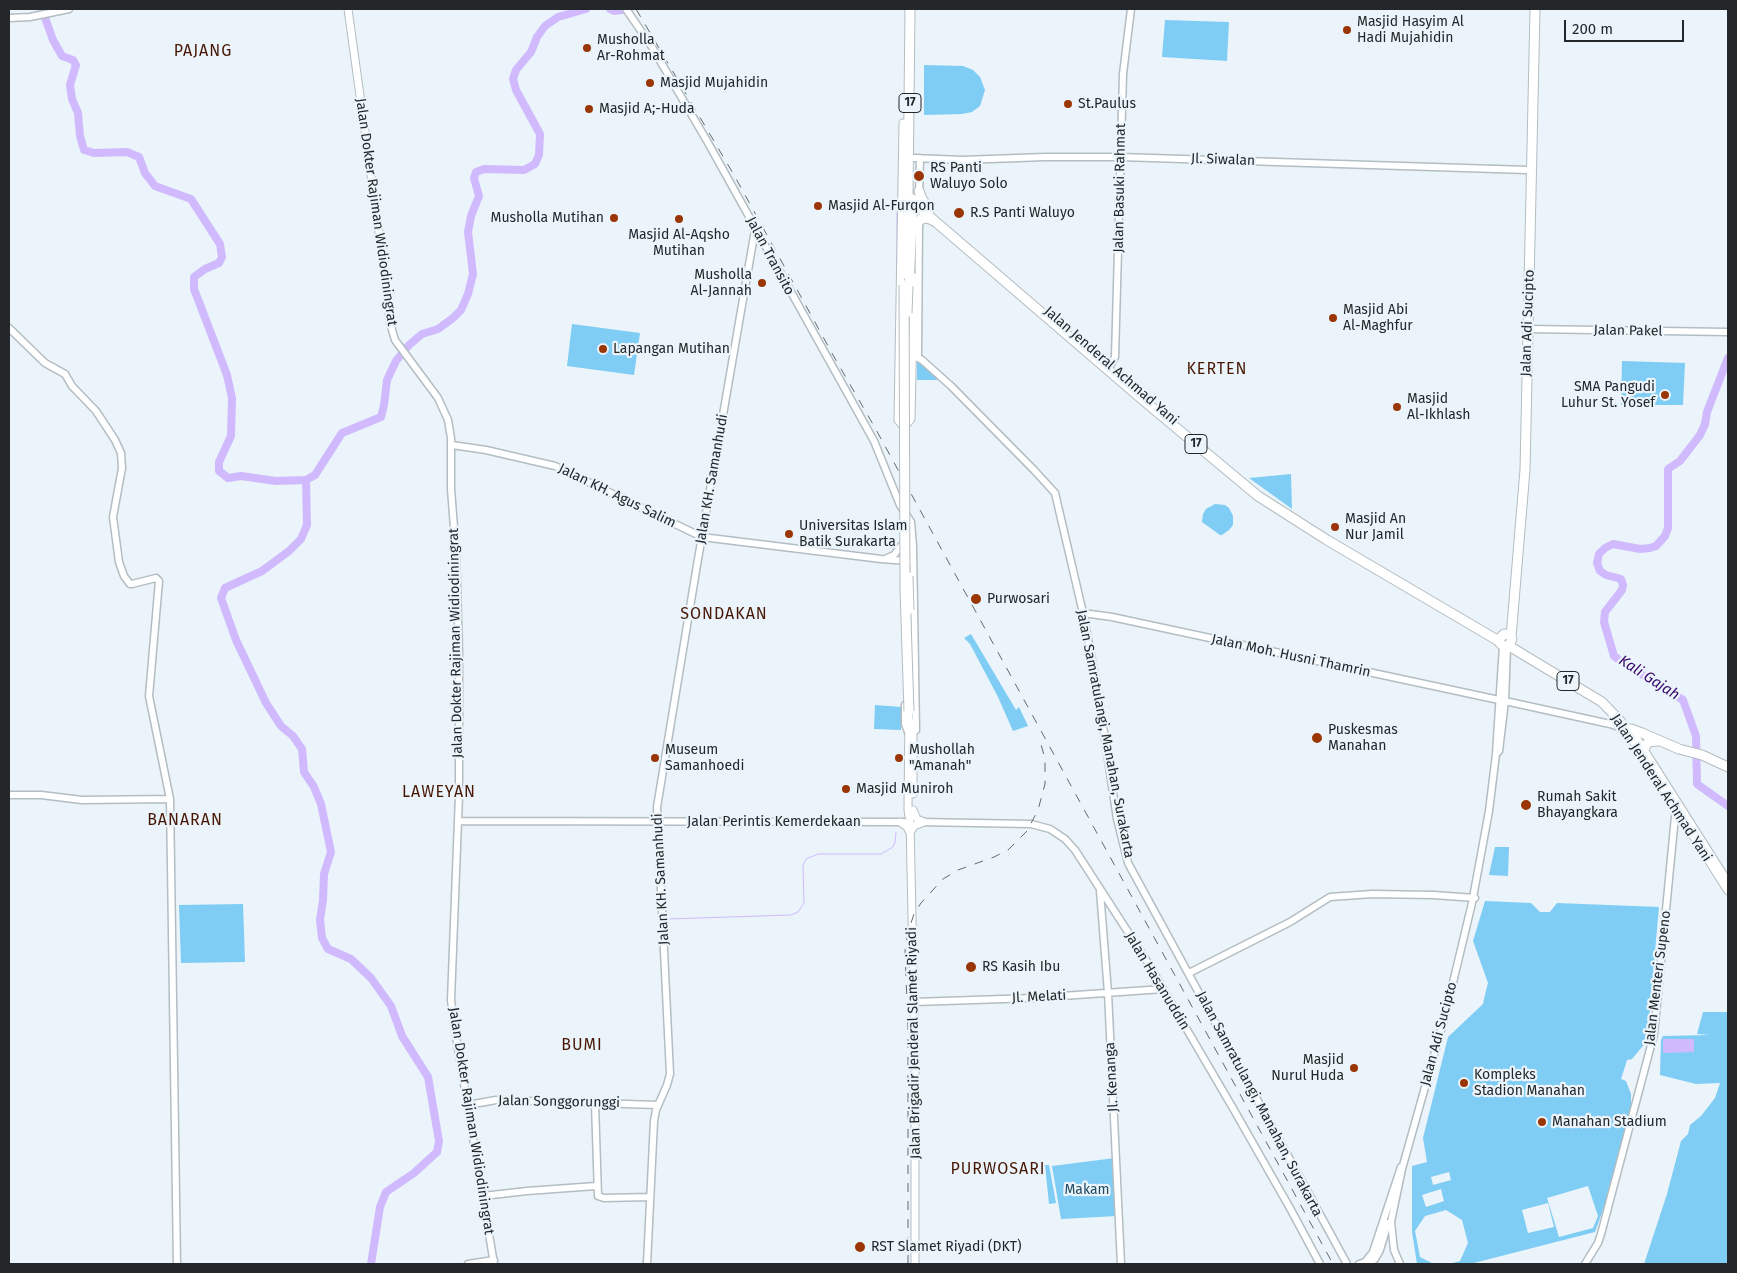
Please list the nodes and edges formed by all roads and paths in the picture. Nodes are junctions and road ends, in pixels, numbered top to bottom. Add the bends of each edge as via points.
1 (69, 9) edge
2 (348, 9) edge
3 (626, 9) edge
4 (910, 9) edge
5 (916, 9) edge
6 (1131, 9) edge
7 (1530, 9) edge
8 (1534, 9) edge
9 (9, 18) edge
10 (906, 123) junction
11 (1120, 157) junction
12 (917, 158) junction
13 (1527, 170) junction
14 (916, 200) junction
15 (919, 221) junction
16 (936, 222) junction
17 (756, 230) junction
18 (912, 232) junction
19 (959, 239) junction
20 (381, 247) joint
21 (911, 252) junction
22 (906, 286) junction
23 (9, 328) edge
24 (1528, 329) junction
25 (1728, 332) edge
26 (916, 357) junction
27 (1112, 364) junction
28 (452, 445) junction
29 (1522, 469) junction
30 (902, 509) junction
31 (909, 519) junction
32 (901, 520) junction
33 (702, 537) junction
34 (901, 546) junction
35 (883, 559) junction
36 (901, 561) junction
37 (914, 561) junction
38 (1083, 613) junction
39 (1506, 640) junction
40 (1502, 701) junction
41 (910, 711) junction
42 (1611, 712) junction
43 (1604, 723) junction
44 (1624, 726) junction
45 (908, 734) junction
46 (1658, 740) junction
47 (913, 750) junction
48 (1644, 750) junction
49 (1692, 752) junction
50 (1728, 767) edge
51 (9, 795) edge
52 (170, 798) junction
53 (1676, 806) junction
54 (911, 816) junction
55 (458, 821) junction
56 (658, 822) junction
57 (900, 822) junction
58 (924, 822) junction
59 (910, 833) junction
60 (1728, 882) edge
61 (1100, 890) junction
62 (1728, 891) edge
63 (1473, 898) junction
64 (1189, 973) junction
65 (1163, 989) junction
66 (1108, 994) junction
67 (914, 1002) junction
68 (595, 1103) junction
69 (468, 1105) junction
70 (655, 1105) junction
71 (1401, 1170) junction
72 (596, 1186) junction
73 (483, 1196) junction
74 (647, 1197) junction
75 (494, 1262) edge
76 (177, 1264) edge
77 (468, 1264) edge
78 (647, 1264) edge
79 (915, 1264) edge
80 (1121, 1264) edge
81 (1320, 1264) edge
82 (1347, 1264) edge
83 (1359, 1264) edge
84 (1370, 1264) edge
85 (1400, 1264) edge
86 (1585, 1264) edge

1 - 9 main road
2 - 20 main road, Jalan Dokter Rajiman Widiodiningrat
3 - 17 main road, Jalan Transito via 652,47
4 - 10 highway, 17
5 - 12 highway, 17
6 - 11 main road, Jalan Basuki Rahmat via 1123,74
7 - 13 highway, Jalan Adi Sucipto
8 - 24 highway, Jalan Adi Sucipto
10 - 14 highway, 17
10 - 26 main road via 898,412 902,425 911,419
11 - 12 main road, Jl. Siwalan
11 - 13 main road, Jl. Siwalan
11 - 27 main road, Jalan Basuki Rahmat
12 - 14 highway, 17
13 - 29 highway, Jalan Adi Sucipto
14 - 15 main road
14 - 16 highway, Jalan Jenderal Achmad Yani / 17
14 - 18 highway
14 - 19 highway, Jalan Jenderal Achmad Yani / 17
14 - 22 main road
15 - 16 highway via 928,218
15 - 18 highway
15 - 26 main road
16 - 19 highway, Jalan Jenderal Achmad Yani / 17
17 - 30 main road, Jalan Transito via 874,441
17 - 33 main road, Jalan KH. Samanhudi
18 - 21 highway
19 - 27 highway, Jalan Jenderal Achmad Yani / 17
20 - 28 main road, Jalan Dokter Rajiman Widiodiningrat via 395,340 445,412
21 - 22 highway
21 - 26 main road
22 - 41 highway, bridge via 905,578
23 - 52 main road via 45,363 63,374 96,411 120,450 122,472 113,525 118,557 128,582 132,584 156,578 159,581 149,696
24 - 25 main road, Jalan Pakel
24 - 29 highway, Jalan Adi Sucipto
26 - 38 main road, Jalan Samratulangi, Manahan, Surakarta via 985,420 1052,489
27 - 39 highway, Jalan Jenderal Achmad Yani / 17 via 1127,384 1258,496 1327,540
28 - 33 main road, Jalan KH. Agus Salim via 555,466
28 - 55 main road, Jalan Dokter Rajiman Widiodiningrat via 451,489 459,631
29 - 39 highway, Jalan Adi Sucipto
30 - 31 main road
30 - 32 main road
31 - 32 main road
31 - 37 main road via 913,529
32 - 34 main road
33 - 35 main road, Jalan KH. Agus Salim
33 - 56 main road, Jalan KH. Samanhudi via 667,741 657,807
34 - 35 main road via 894,555
34 - 36 main road
35 - 36 main road, Jalan KH. Agus Salim
36 - 37 main road, Jalan KH. Agus Salim
36 - 45 main road via 904,705
37 - 47 main road via 916,735
38 - 40 main road, Jalan Moh. Husni Thamrin
38 - 64 main road, Jalan Samratulangi, Manahan, Surakarta via 1126,857
39 - 40 main road, Jalan Adi Sucipto
39 - 42 highway, Jalan Jenderal Achmad Yani / 17 via 1602,702
39 - 44 highway, Jalan Jenderal Achmad Yani / 17 via 1614,706
40 - 43 main road, Jalan Moh. Husni Thamrin
40 - 63 main road, Jalan Adi Sucipto via 1489,812
41 - 45 main road
41 - 47 main road
42 - 43 main road
42 - 44 highway, Jalan Jenderal Achmad Yani / 17
43 - 44 main road, Jalan Moh. Husni Thamrin
44 - 46 highway, 17
44 - 48 main road, Jalan Jenderal Achmad Yani
44 - 49 highway, 17 via 1679,744
44 - 53 main road, Jalan Jenderal Achmad Yani
45 - 54 main road
46 - 48 highway via 1648,742
46 - 49 highway, 17
47 - 54 main road
48 - 53 main road, Jalan Jenderal Achmad Yani
49 - 50 highway, 17
51 - 52 main road via 82,800
52 - 76 main road
53 - 60 main road, Jalan Jenderal Achmad Yani
53 - 62 main road, Jalan Jenderal Achmad Yani
53 - 86 main road, Jalan Menteri Supeno via 1654,1034 1601,1234
54 - 57 main road
54 - 58 main road, Jalan Hasanuddin
54 - 58 main road
54 - 59 main road, Jalan Brigadir Jenderal Slamet Riyadi
55 - 56 main road, Jalan Perintis Kemerdekaan
55 - 69 main road, Jalan Dokter Rajiman Widiodiningrat via 451,997
56 - 57 main road, Jalan Perintis Kemerdekaan
56 - 70 main road, Jalan KH. Samanhudi via 670,1074
57 - 59 main road
58 - 59 main road via 914,826
58 - 61 main road, Jalan Hasanuddin via 1031,824 1050,829 1075,850
59 - 67 main road, Jalan Brigadir Jenderal Slamet Riyadi
61 - 65 main road, Jalan Hasanuddin
61 - 66 main road, Jl. Kenanga
63 - 64 main road via 1372,894 1330,897 1290,922
63 - 71 main road, Jalan Adi Sucipto via 1469,902
64 - 82 main road, Jalan Samratulangi, Manahan, Surakarta
65 - 66 main road, Jl. Melati
65 - 81 main road, Jalan Hasanuddin
66 - 67 main road, Jl. Melati
66 - 80 main road, Jl. Kenanga
67 - 79 main road, Jalan Brigadir Jenderal Slamet Riyadi
68 - 69 main road, Jalan Songgorunggi via 496,1100
68 - 70 main road, Jalan Songgorunggi
68 - 72 main road
69 - 73 main road, Jalan Dokter Rajiman Widiodiningrat
70 - 74 main road, Jalan KH. Samanhudi
71 - 83 main road, Jalan Adi Sucipto via 1373,1252
71 - 84 main road via 1380,1250
71 - 85 main road, Jalan Adi Sucipto via 1391,1222 1394,1250
72 - 73 main road
72 - 74 main road via 598,1196 602,1198
73 - 75 main road, Jalan Dokter Rajiman Widiodiningrat
74 - 78 main road, Jalan KH. Samanhudi
75 - 77 main road

